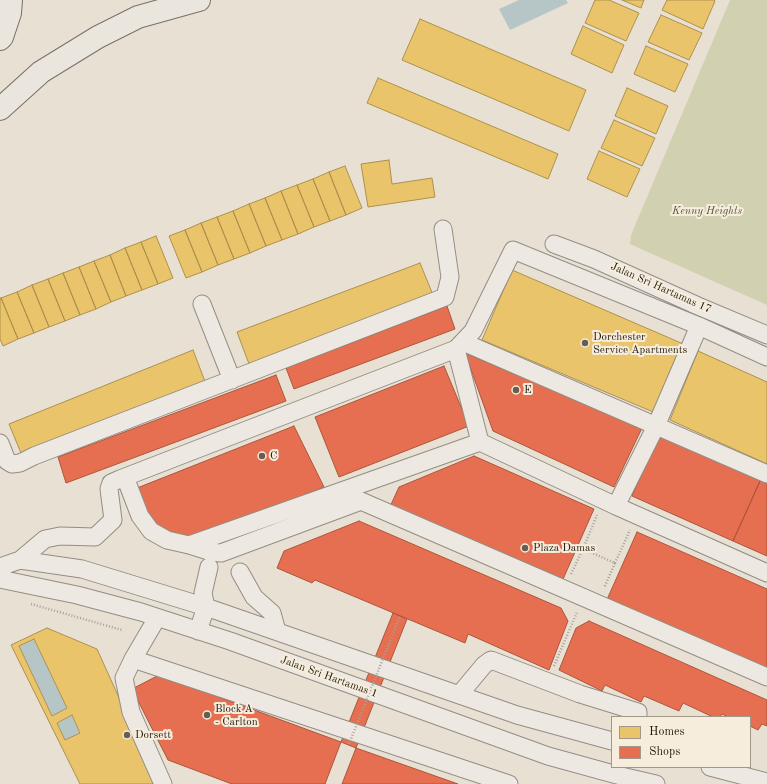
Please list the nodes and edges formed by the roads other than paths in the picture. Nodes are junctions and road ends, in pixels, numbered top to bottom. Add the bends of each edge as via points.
1 (4, 0) edge
2 (11, 0) edge
3 (199, 0) edge
4 (0, 3) edge
5 (0, 39) edge
6 (0, 109) edge
7 (443, 229) dead end
8 (554, 244) dead end
9 (202, 304) dead end
10 (698, 306) junction
11 (714, 312) junction
12 (698, 326) junction
13 (767, 335) edge
14 (460, 345) junction
15 (767, 357) edge
16 (232, 380) junction
17 (656, 426) junction
18 (480, 442) junction
19 (0, 443) edge
20 (767, 474) edge
21 (123, 478) junction
22 (616, 506) junction
23 (189, 545) junction
24 (25, 556) junction
25 (0, 567) edge
26 (209, 567) dead end
27 (240, 572) dead end
28 (767, 573) edge
29 (0, 579) edge
30 (206, 607) junction
31 (157, 618) junction
32 (198, 631) junction
33 (277, 631) junction
34 (133, 658) junction
35 (767, 677) edge
36 (459, 694) junction
37 (638, 716) edge
38 (611, 741) edge
39 (714, 768) edge
40 (613, 779) edge
41 (767, 782) edge
42 (163, 784) edge
43 (509, 784) edge
44 (656, 784) edge

1 - 4 highway
2 - 5 highway via 10,13
3 - 6 highway via 138,17 98,37 41,72
7 - 16 street via 450,277 445,297
8 - 10 street, Jalan Sri Hartamas 17 via 594,259
9 - 16 street
10 - 11 street, Jalan Sri Hartamas 17
10 - 12 street
11 - 12 street
11 - 13 street, Jalan Sri Hartamas 17
12 - 14 street via 513,250 473,331
12 - 15 street
12 - 17 street
14 - 17 street
14 - 18 street
14 - 21 street
16 - 19 street via 34,456 20,464 6,461
17 - 20 street
17 - 22 street
18 - 22 street
18 - 23 street
21 - 23 street via 140,516 151,531 167,540
21 - 24 street via 112,484 109,489 114,520 95,537 60,536 45,539
22 - 28 street
23 - 35 street via 221,553 361,501
24 - 25 street
24 - 30 street via 82,569
26 - 30 street via 203,593
27 - 33 street via 254,597 272,613
29 - 31 street, Jalan Sri Hartamas 1 via 77,595
30 - 32 street
30 - 33 street
31 - 32 street, Jalan Sri Hartamas 1
31 - 34 street
32 - 40 street, Jalan Sri Hartamas 1
33 - 36 street
34 - 42 street via 124,678 131,712
34 - 43 street
36 - 37 street via 491,660 580,694 638,712
36 - 38 street via 517,715
39 - 41 street
40 - 44 street, Jalan Sri Hartamas 1

